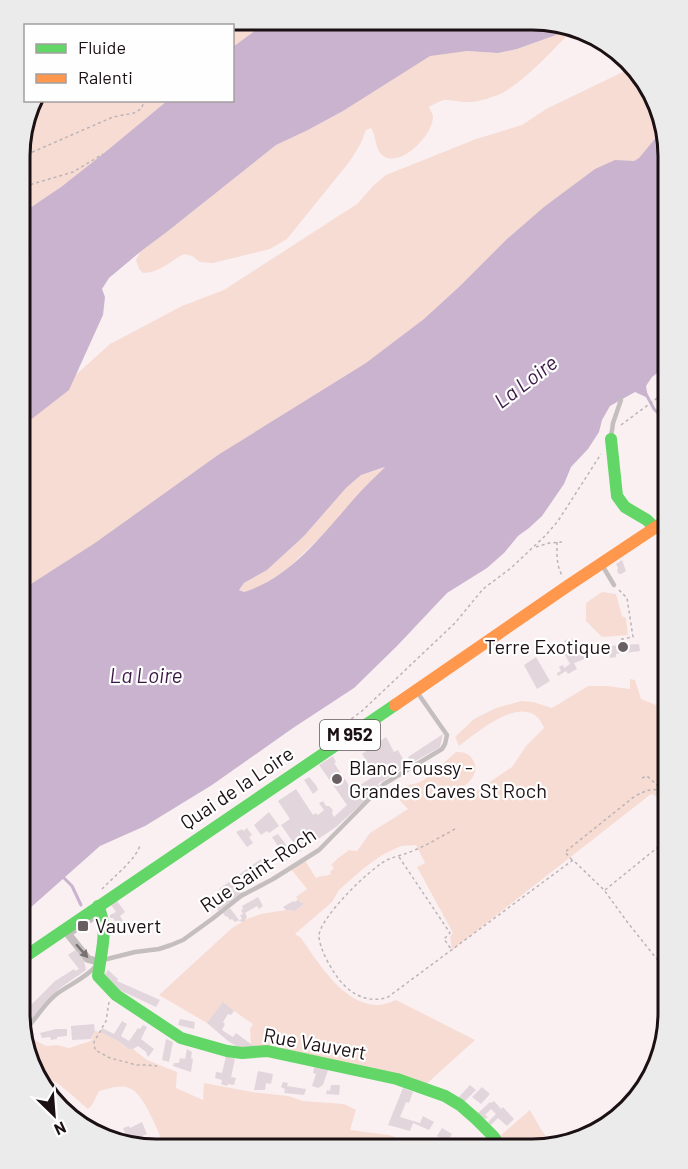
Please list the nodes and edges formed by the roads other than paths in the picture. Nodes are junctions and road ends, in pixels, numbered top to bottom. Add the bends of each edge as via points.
1 (621, 400) dead end
2 (610, 440) joint
3 (658, 526) edge
4 (655, 528) junction
5 (601, 563) junction
6 (614, 585) road end
7 (415, 690) junction
8 (101, 908) junction
9 (67, 932) junction
10 (30, 954) edge
11 (99, 962) junction
12 (30, 1025) edge
13 (495, 1139) edge

1 - 2 lane
2 - 4 main road via 617,496 625,507
3 - 4 main road, M 952
4 - 5 main road, Quai de la Loire / M 952
5 - 6 lane
5 - 7 main road, Quai de la Loire / M 952
7 - 8 main road, Quai de la Loire / M 952
7 - 11 lane, Rue Saint-Roch via 447,735 442,749 384,784 319,850 240,896 183,940
8 - 9 main road, Quai de la Loire / M 952
8 - 11 main road via 104,949
9 - 10 main road, Quai de la Loire / M 952
9 -> 11 street via 88,959
11 - 12 lane, Rue Saint-Roch via 89,974 57,993
11 - 13 main road, Rue Vauvert via 98,976 112,992 181,1038 227,1052 267,1051 388,1077 445,1096

